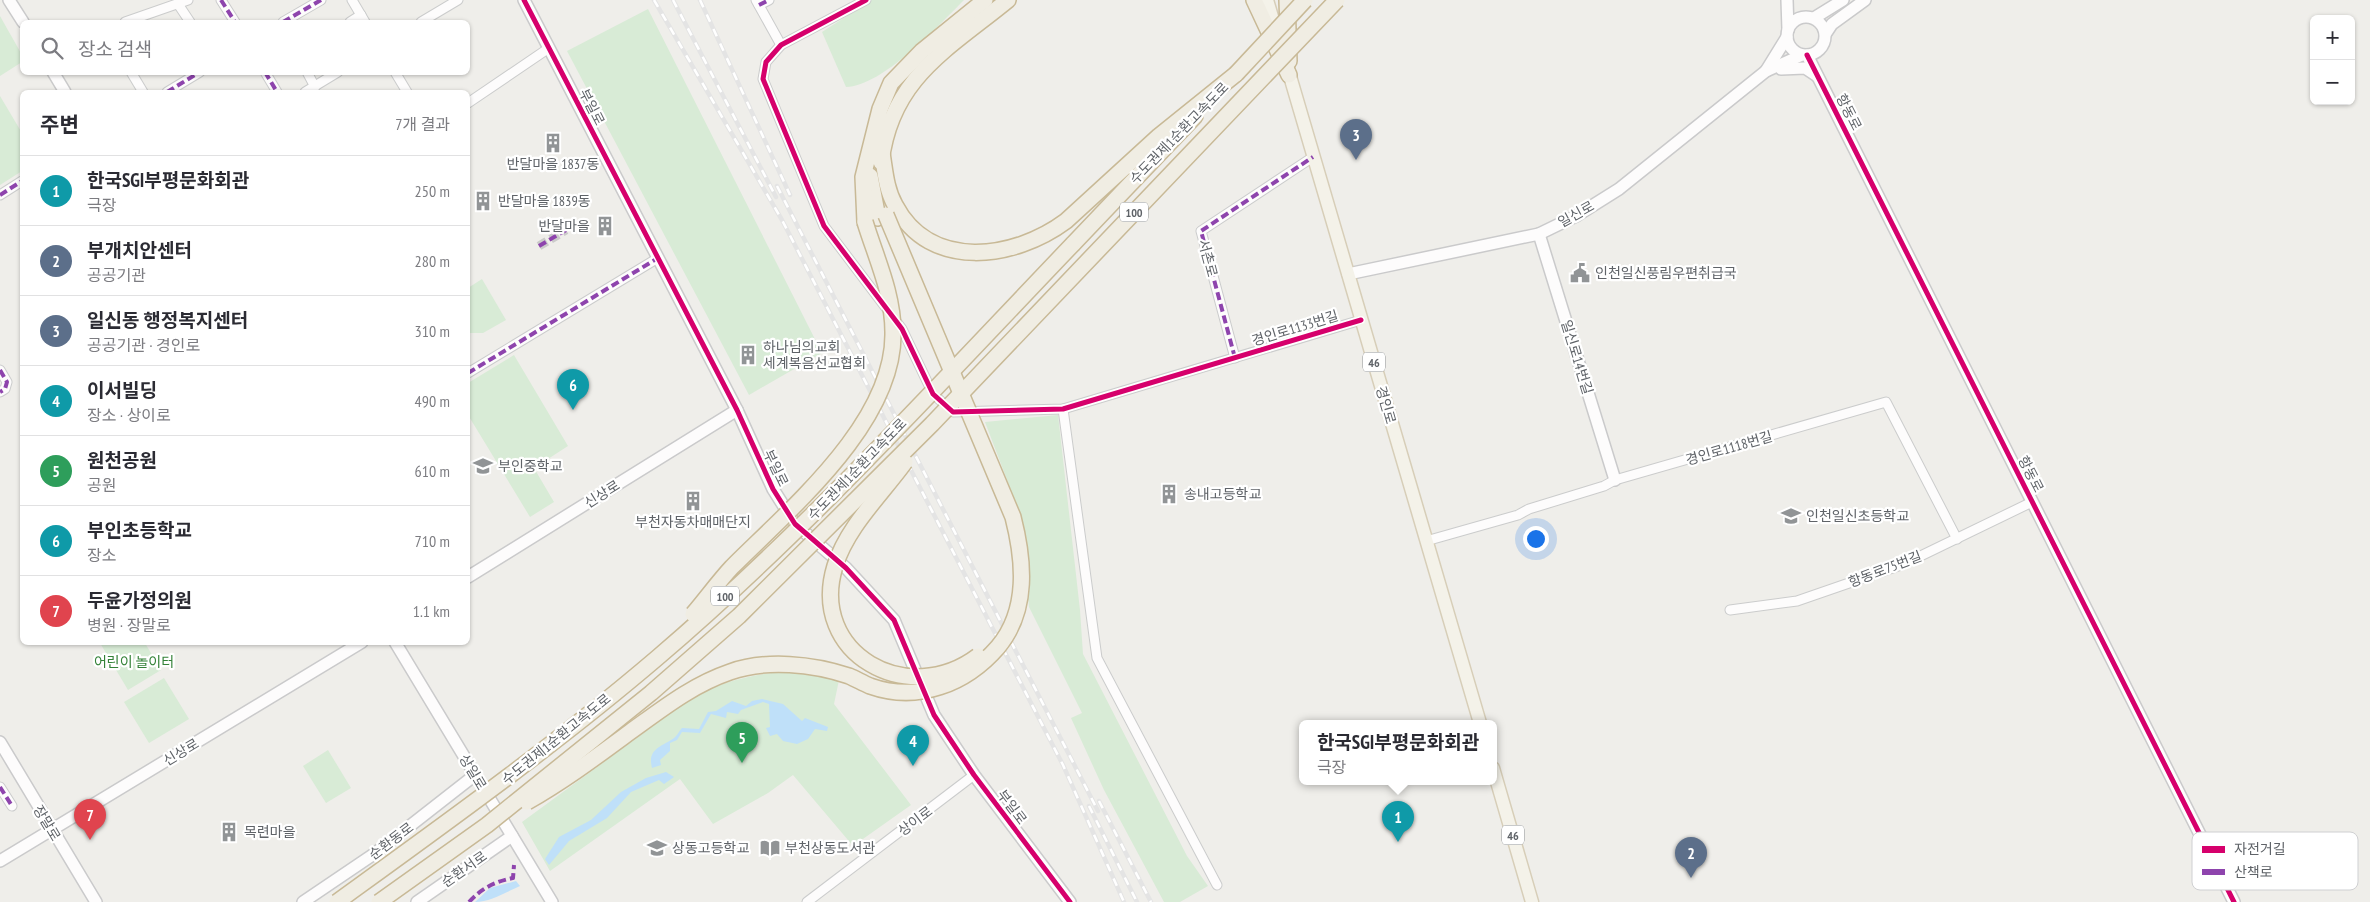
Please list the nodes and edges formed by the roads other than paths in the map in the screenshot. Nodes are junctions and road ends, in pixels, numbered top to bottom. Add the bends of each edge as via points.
1 (9, 0) edge
2 (188, 0) edge
3 (221, 0) edge
4 (321, 0) edge
5 (352, 0) edge
6 (458, 0) edge
7 (524, 0) edge
8 (769, 0) edge
9 (866, 0) edge
10 (985, 0) edge
11 (1254, 0) edge
12 (1267, 0) edge
13 (1288, 0) edge
14 (1305, 0) edge
15 (1337, 0) edge
16 (1787, 0) edge
17 (1843, 0) edge
18 (1865, 0) edge
19 (1006, 2) edge
20 (758, 3) edge
21 (178, 4) junction
22 (1809, 17) junction
23 (363, 19) edge
24 (22, 20) edge
25 (131, 20) edge
26 (189, 20) edge
27 (234, 20) edge
28 (286, 20) edge
29 (424, 20) edge
30 (1787, 33) junction
31 (1826, 33) junction
32 (780, 45) junction
33 (549, 48) junction
34 (1820, 50) junction
35 (1805, 55) junction
36 (1766, 71) junction
37 (1236, 74) junction
38 (1289, 74) junction
39 (55, 75) edge
40 (135, 75) edge
41 (195, 75) edge
42 (267, 75) edge
43 (309, 75) edge
44 (333, 75) edge
45 (397, 75) edge
46 (1819, 77) junction
47 (315, 87) junction
48 (64, 90) edge
49 (142, 90) edge
50 (170, 90) edge
51 (276, 90) edge
52 (309, 90) edge
53 (405, 90) edge
54 (470, 102) edge
55 (876, 150) junction
56 (1313, 157) junction
57 (20, 182) edge
58 (0, 195) edge
59 (881, 215) junction
60 (1539, 234) junction
61 (658, 258) junction
62 (1348, 274) junction
63 (1361, 320) junction
64 (1235, 358) junction
65 (0, 370) edge
66 (470, 372) edge
67 (0, 392) edge
68 (1063, 409) junction
69 (737, 410) junction
70 (932, 424) junction
71 (1615, 480) junction
72 (2032, 502) junction
73 (1957, 538) junction
74 (1426, 541) junction
75 (470, 576) edge
76 (1730, 610) dead end
77 (357, 645) edge
78 (397, 645) edge
79 (658, 657) junction
80 (1479, 720) edge
81 (0, 742) edge
82 (475, 775) junction
83 (974, 776) junction
84 (1497, 782) edge
85 (0, 787) edge
86 (12, 806) dead end
87 (487, 825) junction
88 (51, 830) junction
89 (2199, 832) edge
90 (512, 836) junction
91 (0, 861) edge
92 (1217, 885) dead end
93 (2228, 890) edge
94 (96, 902) edge
95 (303, 902) edge
96 (337, 902) edge
97 (378, 902) edge
98 (417, 902) edge
99 (552, 902) edge
100 (807, 902) edge
101 (1070, 902) edge
102 (1532, 902) edge
103 (2234, 902) edge

1 - 24 street
2 - 21 street
3 - 27 street
4 - 28 street
5 - 23 street
6 - 29 street
7 - 33 street, 부일로
8 - 20 street
9 - 32 street
10 - 55 highway via 922,52 891,83 880,108
11 - 38 highway
12 - 38 main road, 경인로 / 46
13 - 38 highway
14 - 37 highway, 수도권제1순환고속도로 / 100, bridge
15 - 70 highway, 수도권제1순환고속도로 / 100, bridge
16 - 22 street
16 - 30 street
17 - 22 street
18 - 31 street via 1832,24
19 - 55 highway via 931,62 912,82
20 - 32 street
21 - 25 street
21 - 26 street
22 - 30 street via 1794,21
22 - 31 street via 1820,22
30 - 35 street via 1791,48
30 - 36 street, 일신로
31 - 34 street
32 - 68 street, 경인로1133번길 via 766,62 762,79 824,226 902,329 934,394 953,412
33 - 54 street
33 - 61 street, 부일로
34 - 35 street
34 - 46 street, 항동로
35 - 36 street, 일신로
35 - 46 street, 항동로
36 - 46 street via 1805,68
36 - 60 street, 일신로 via 1619,189
37 - 59 highway via 1159,136 1066,221 1028,243 1008,250 964,252 944,248 906,222
37 - 79 highway, 수도권제1순환고속도로 / 100, bridge via 819,510
38 - 56 main road, 경인로 / 46
39 - 48 street
40 - 49 street
41 - 50 street
42 - 51 street
43 - 47 street
44 - 47 street
45 - 53 street
46 - 72 street, 항동로
47 - 52 street
55 - 59 highway via 870,184
55 - 59 highway via 888,188
56 - 62 main road, 경인로 / 46
56 - 64 street, 서촌로 via 1201,231
57 - 58 street
59 - 70 highway, bridge via 1004,517 1012,548 1014,577 1001,625 977,657 960,668 930,678 910,678 887,673 864,662 847,644 835,621 830,596 835,566 847,538
59 - 79 highway, bridge via 894,333 890,364 879,395 865,421 804,498 731,569
59 - 87 highway, bridge via 1013,517 1023,575 1020,600 1002,643 964,678 942,688 918,692 891,691 849,676 794,665 754,666 731,671 684,693 561,783
60 - 62 street, 일신로
60 - 71 street, 일신로14번길
61 - 66 street
61 - 69 street, 부일로
62 - 63 main road, 경인로 / 46
63 - 64 street, 경인로1133번길
63 - 74 main road, 경인로 / 46
64 - 68 street, 경인로1133번길
65 - 67 street via 7,382
68 - 92 street via 1098,658
69 - 75 street, 신상로
69 - 83 street, 부일로 via 773,489 795,524 846,568 894,620 934,715
70 - 87 highway, 수도권제1순환고속도로 / 100, bridge via 739,616 651,693
71 - 73 street, 경인로1118번길 via 1886,402
71 - 74 street, 경인로1118번길 via 1518,515
72 - 73 street, 항동로75번길
72 - 89 street, 항동로
73 - 76 street, 항동로75번길 via 1904,564 1797,601
74 - 80 main road, 경인로 / 46
77 - 88 street, 신상로
78 - 82 street, 상일로
79 - 96 highway, 수도권제1순환고속도로 / 100, bridge via 519,770
81 - 88 street, 장말로
82 - 90 street, 상일로
82 - 95 street, 순환동로 via 374,854
83 - 100 street, 상이로
83 - 101 street, 부일로
84 - 102 main road, 46
85 - 86 street
87 - 97 highway, 수도권제1순환고속도로 / 100, bridge
88 - 91 street, 신상로
88 - 94 street, 장말로
90 - 98 street, 순환서로
90 - 99 street, 상일로
93 - 103 street, 항동로

